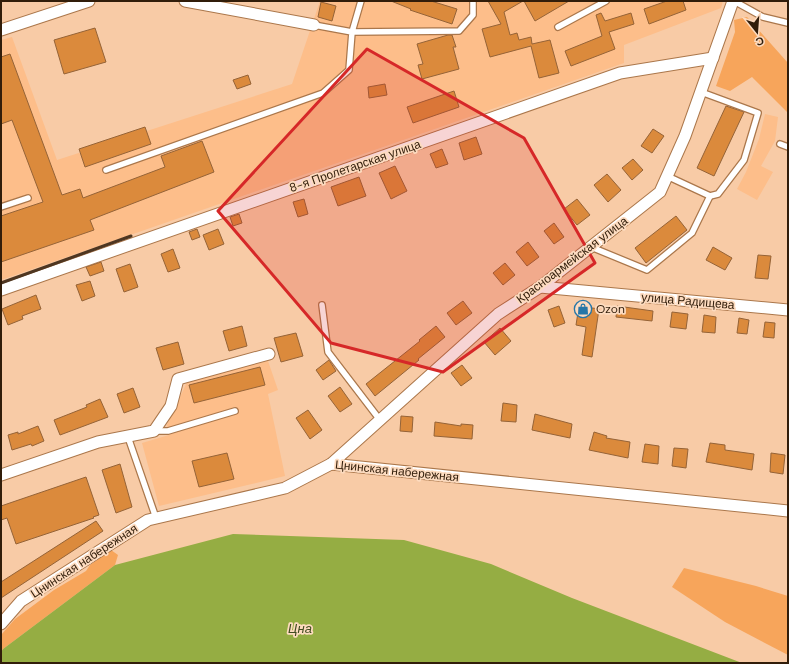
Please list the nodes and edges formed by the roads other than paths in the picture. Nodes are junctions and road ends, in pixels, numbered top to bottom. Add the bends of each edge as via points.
1 (89, 1) edge
2 (186, 1) edge
3 (361, 1) edge
4 (473, 1) edge
5 (606, 1) edge
6 (733, 1) edge
7 (788, 23) edge
8 (314, 26) joint
9 (558, 27) dead end
10 (1, 30) edge
11 (352, 32) junction
12 (713, 58) junction
13 (701, 92) junction
14 (780, 144) dead end
15 (788, 147) edge
16 (106, 170) dead end
17 (667, 176) junction
18 (710, 196) junction
19 (28, 198) dead end
20 (1, 207) edge
21 (591, 247) junction
22 (540, 287) junction
23 (1, 290) edge
24 (322, 305) dead end
25 (788, 310) edge
26 (269, 354) dead end
27 (235, 411) dead end
28 (380, 420) junction
29 (154, 431) junction
30 (128, 437) junction
31 (331, 464) junction
32 (1, 474) edge
33 (788, 511) edge
34 (156, 518) junction
35 (1, 624) edge

1 - 10 street
2 - 8 street
3 - 11 lane
4 - 11 lane via 473,14 459,31
5 - 9 lane
6 - 7 lane via 763,17
6 - 12 street, Красноармейская улица
8 - 11 lane
11 - 16 lane via 349,70 323,93
12 - 13 street, Красноармейская улица
12 - 23 street, 8-я Пролетарская улица via 620,73
13 - 17 street, Красноармейская улица
13 - 18 lane via 758,113 744,160 718,194
14 - 15 lane
17 - 18 lane
17 - 21 street, Красноармейская улица via 660,192
18 - 21 lane via 692,233 647,270
19 - 20 lane
21 - 22 street, Красноармейская улица
22 - 25 street, улица Радищева
22 - 28 street, Красноармейская улица via 498,314
24 - 28 lane via 328,352
26 - 29 street via 178,379 171,406
27 - 29 lane via 168,431
28 - 31 street, Красноармейская улица
29 - 30 street
30 - 32 street via 98,442
30 - 34 lane
31 - 33 street, Цнинская набережная
31 - 34 street, Цнинская набережная via 285,488
34 - 35 street, Цнинская набережная via 148,520 21,601

